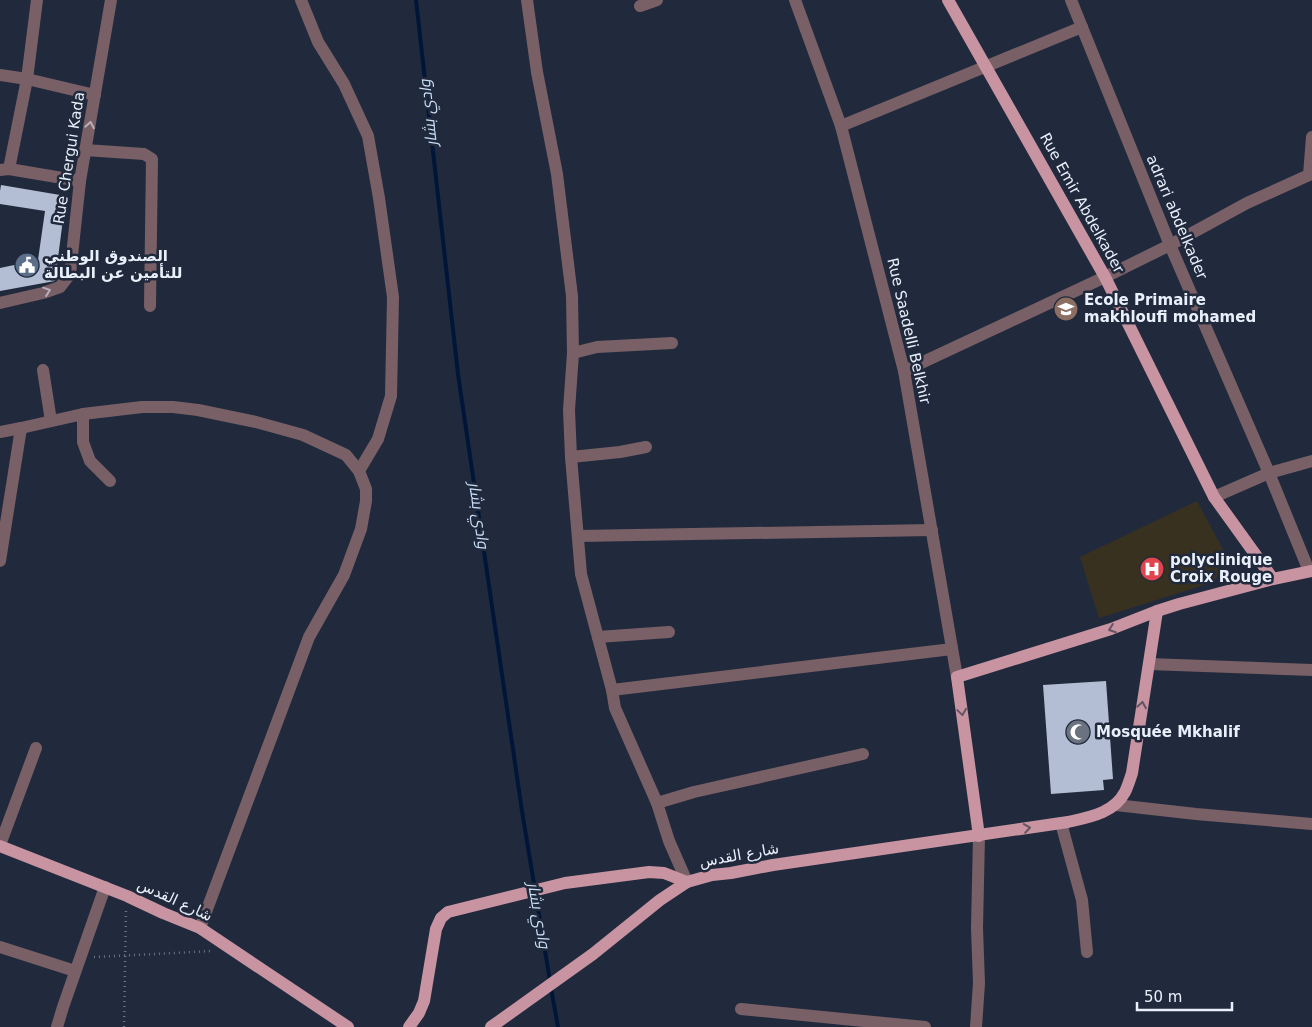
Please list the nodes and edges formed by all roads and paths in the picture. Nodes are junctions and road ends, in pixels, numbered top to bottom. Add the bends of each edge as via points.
1 (37, 0) edge
2 (111, 0) edge
3 (301, 0) edge
4 (527, 0) edge
5 (657, 0) edge
6 (795, 0) edge
7 (948, 0) edge
8 (1071, 0) edge
9 (640, 6) dead end
10 (1082, 27) junction
11 (986, 66) junction
12 (0, 75) edge
13 (27, 79) junction
14 (95, 94) junction
15 (841, 126) junction
16 (1312, 137) edge
17 (85, 150) junction
18 (5, 170) edge
19 (1310, 175) edge
20 (80, 181) junction
21 (1170, 245) junction
22 (1105, 278) junction
23 (0, 303) edge
24 (150, 306) dead end
25 (672, 343) dead end
26 (573, 353) junction
27 (43, 370) dead end
28 (904, 371) junction
29 (83, 414) junction
30 (51, 421) junction
31 (21, 428) junction
32 (0, 432) edge
33 (646, 447) dead end
34 (571, 457) junction
35 (1312, 461) edge
36 (359, 471) junction
37 (1269, 472) junction
38 (110, 481) dead end
39 (1214, 497) junction
40 (932, 530) junction
41 (578, 536) junction
42 (0, 561) edge
43 (1310, 571) edge
44 (1273, 579) junction
45 (1157, 611) junction
46 (669, 632) dead end
47 (598, 637) junction
48 (952, 649) junction
49 (1149, 664) junction
50 (1312, 670) edge
51 (957, 677) junction
52 (612, 690) junction
53 (36, 748) dead end
54 (863, 754) dead end
55 (657, 803) junction
56 (1116, 805) junction
57 (1060, 823) junction
58 (1312, 824) edge
59 (979, 836) junction
60 (0, 846) edge
61 (687, 882) junction
62 (105, 888) junction
63 (127, 896) junction
64 (200, 928) junction
65 (226, 944) junction
66 (0, 947) edge
67 (1087, 952) dead end
68 (125, 955) junction
69 (94, 957) dead end
70 (76, 971) junction
71 (742, 1010) dead end
72 (57, 1027) edge
73 (124, 1027) edge
74 (348, 1027) edge
75 (409, 1027) edge
76 (491, 1027) edge
77 (925, 1027) edge
78 (976, 1027) edge

1 - 13 street
2 - 14 street, Rue Chergui Kada
3 - 36 street via 318,42 344,84 368,136 393,297 391,396 378,439
4 - 26 street via 537,72 558,174 572,296
5 - 9 street
6 - 15 street, Rue Saadelli Belkhir
7 - 11 main road, Rue Emir Abdelkader
8 - 10 street, adrari abdelkader
10 - 11 street
10 - 21 street, adrari abdelkader
11 - 15 street
11 - 22 main road, Rue Emir Abdelkader
12 - 13 street
13 - 14 street
13 - 18 street
17 -> 14 street, Rue Chergui Kada
15 - 28 street, Rue Saadelli Belkhir
16 - 19 street
17 - 20 street, Rue Chergui Kada
17 - 24 street via 144,154 152,159
18 - 20 street
19 - 21 street via 1247,203
23 -> 20 street, Rue Chergui Kada via 60,287 70,274
21 - 22 street
21 - 37 street, adrari abdelkader
22 - 28 street
22 - 39 main road, Rue Emir Abdelkader
25 - 26 street via 597,347
26 - 34 street via 569,410
27 - 30 street
28 - 40 street, Rue Saadelli Belkhir
29 - 30 street
29 - 36 street via 173,407 223,415 303,435 346,455
29 - 38 street via 83,442 90,461
30 - 31 street
31 - 32 street
31 - 42 street
33 - 34 street
34 - 41 street
35 - 37 street
36 - 64 street via 366,489 361,529 344,575 309,637
37 - 39 street
37 - 43 street, adrari abdelkader
39 - 44 main road, Rue Emir Abdelkader
40 - 41 street
40 - 48 street, Rue Saadelli Belkhir
41 - 47 street via 581,574
43 - 44 main road
44 - 45 main road
45 - 49 main road
45 -> 51 main road via 1111,629
46 - 47 street
47 - 52 street
48 - 51 street, Rue Saadelli Belkhir
48 - 52 street
49 - 50 street
56 -> 49 main road via 1126,791 1132,773
51 -> 59 main road
52 - 55 street via 615,708
53 - 60 street
54 - 55 street
55 - 61 street
56 - 57 main road, شارع القدس via 1103,812
56 - 58 street
59 -> 57 main road, شارع القدس
57 - 67 street via 1082,900
59 - 61 main road, شارع القدس via 773,865
59 - 78 street via 977,928 980,983
60 - 62 main road, شارع القدس
61 - 75 main road via 664,873 649,872 565,883 448,912 436,929 424,1001
61 - 76 main road, شارع القدس
62 - 63 main road, شارع القدس
62 - 70 street
63 - 64 main road, شارع القدس
63 - 68 path
64 - 65 main road, شارع القدس
65 - 68 path via 221,951
65 - 74 main road, شارع القدس
66 - 70 street
68 - 69 path
68 - 73 path
70 - 72 street
71 - 77 street

